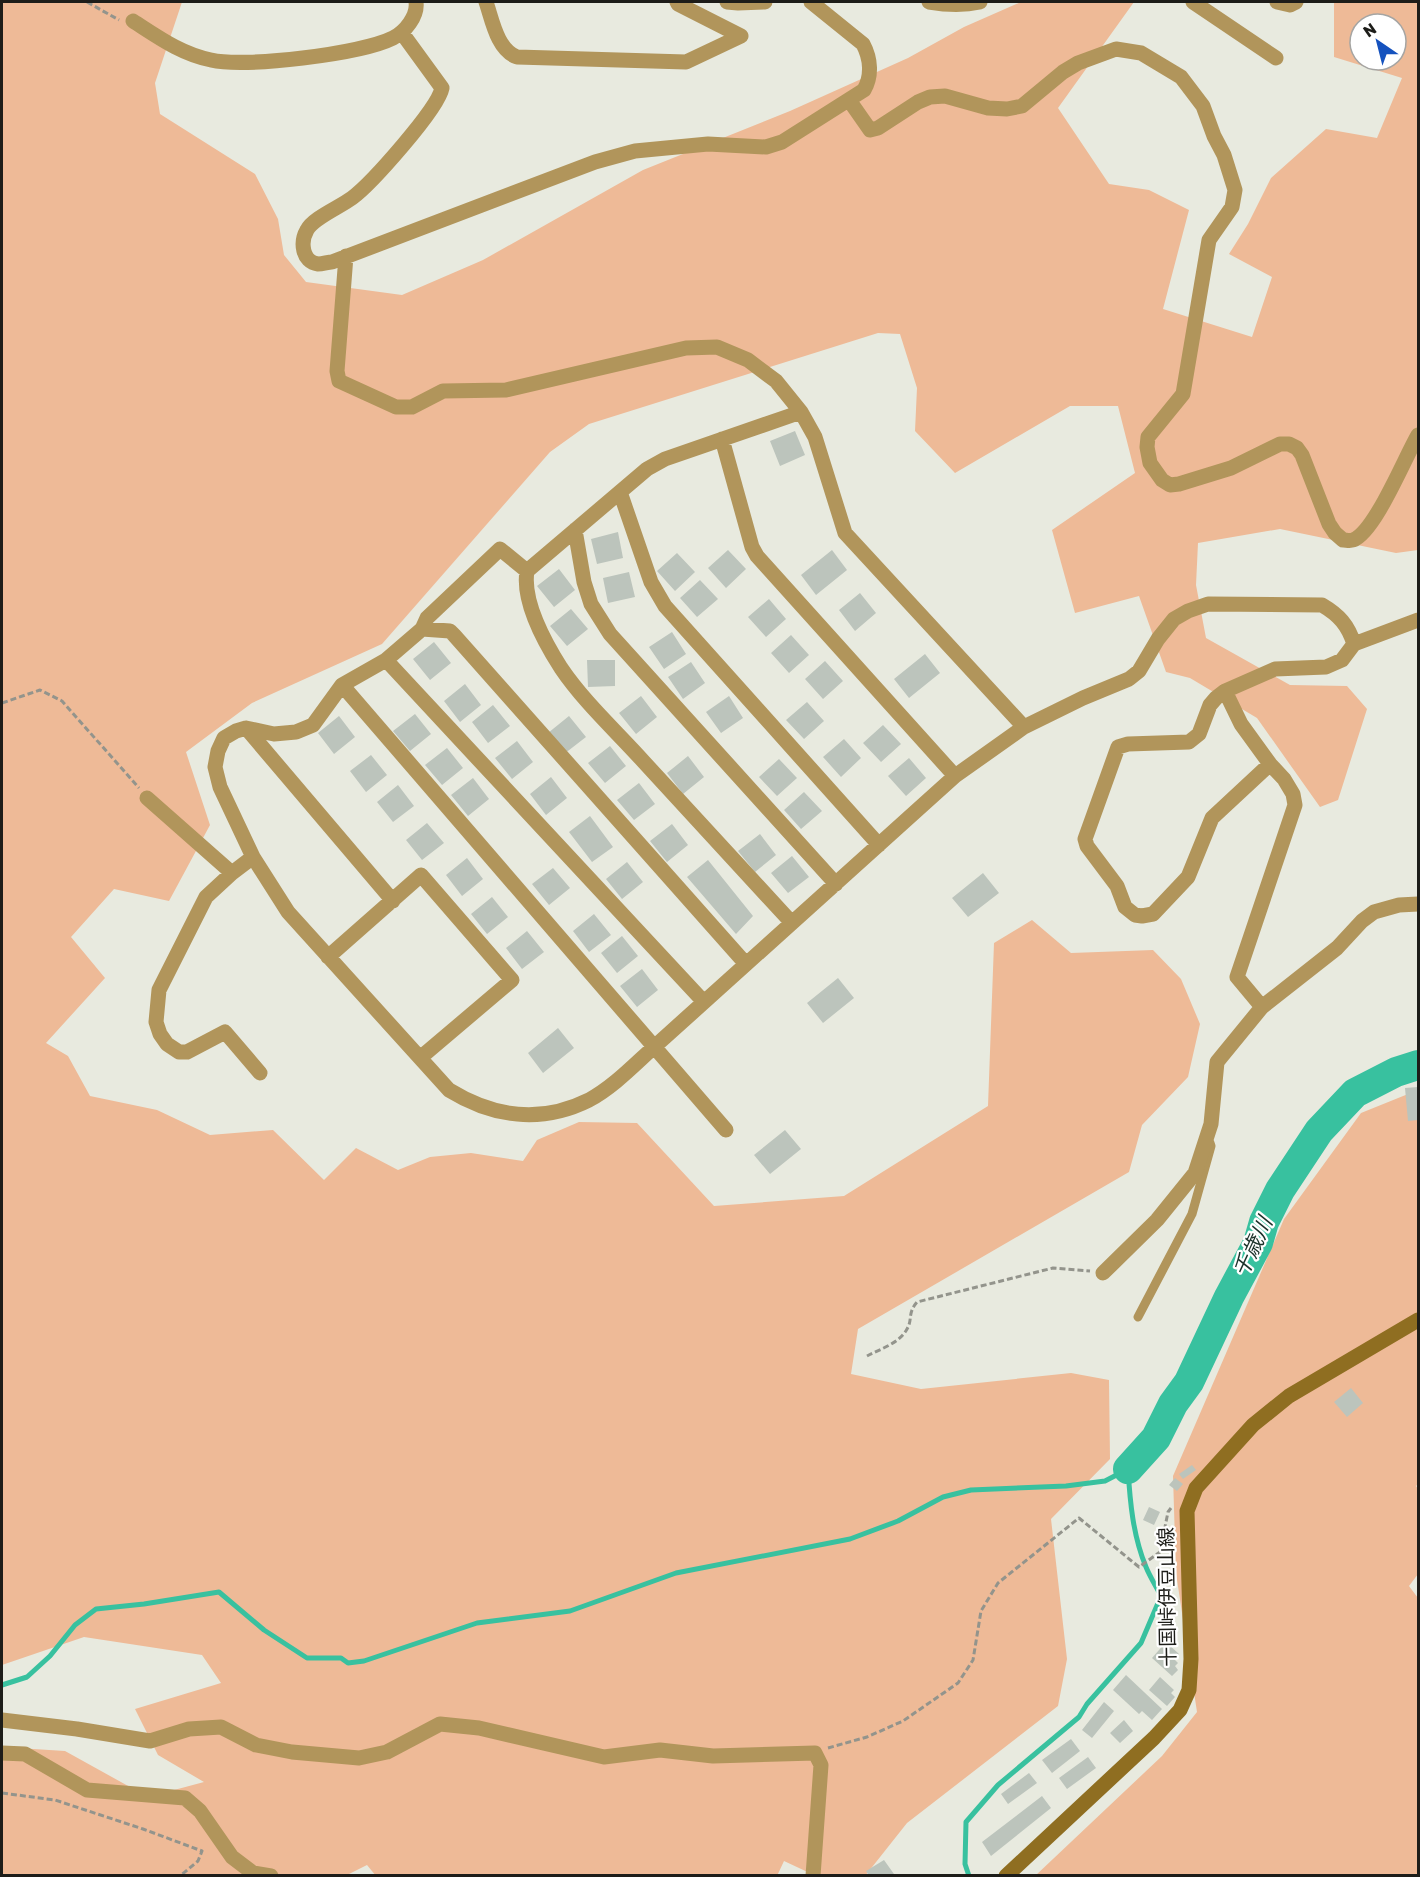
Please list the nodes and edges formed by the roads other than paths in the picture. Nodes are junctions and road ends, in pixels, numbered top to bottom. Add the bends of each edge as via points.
1 (416, 2) edge
2 (486, 2) edge
3 (676, 2) edge
4 (727, 2) edge
5 (765, 2) edge
6 (811, 2) edge
7 (929, 2) edge
8 (980, 2) edge
9 (1193, 2) edge
10 (1277, 2) edge
11 (1296, 2) edge
12 (133, 21) road end
13 (402, 33) junction
14 (1276, 58) dead end
15 (849, 100) junction
16 (345, 261) junction
17 (801, 412) junction
18 (1419, 435) edge
19 (722, 439) junction
20 (620, 492) junction
21 (575, 530) junction
22 (527, 571) junction
23 (1419, 620) edge
24 (422, 628) junction
25 (1354, 644) junction
26 (386, 660) junction
27 (342, 685) junction
28 (1226, 691) junction
29 (1024, 727) junction
30 (246, 728) junction
31 (1270, 764) junction
32 (955, 776) junction
33 (147, 798) road end
34 (879, 845) junction
35 (253, 857) junction
36 (232, 873) junction
37 (836, 884) junction
38 (393, 901) junction
39 (1419, 904) edge
40 (792, 923) junction
41 (328, 957) junction
42 (746, 964) junction
43 (704, 1002) junction
44 (1262, 1007) junction
45 (653, 1048) junction
46 (420, 1058) junction
47 (260, 1073) dead end
48 (726, 1130) dead end
49 (1207, 1135) junction
50 (1103, 1273) road end
51 (1138, 1317) dead end
52 (1419, 1320) edge
53 (2, 1720) edge
54 (2, 1753) edge
55 (271, 1875) edge
56 (813, 1875) edge
57 (1006, 1875) edge

1 - 13 street via 416,12
2 - 3 street via 502,43 517,57 686,62 741,36
4 - 5 street
6 - 15 street via 855,36 868,53 868,83
7 - 8 street
9 - 14 street
10 - 11 street
12 - 13 street via 182,51 226,63 353,50
13 - 16 street via 442,88 441,94 370,182 310,225 303,252 308,258 316,264
15 - 16 street via 782,142 766,147 708,144 635,151 595,162
15 - 18 street via 870,130 930,97 945,96 988,108 1022,106 1063,72 1116,49 1141,53 1169,69 1181,77 1203,106 1235,190 1232,207 1209,240 1183,394 1148,437 1150,463 1162,480 1170,485 1179,484 1231,468 1280,444 1289,444 1302,455 1329,524 1343,540 1353,540 1377,513
16 - 17 street via 339,381 396,407 412,407 443,391 506,390 686,348 717,347 748,360 776,381
17 - 19 street
17 - 29 street via 815,437 845,534
19 - 20 street via 665,459
19 - 32 street via 757,556
20 - 21 street
20 - 34 street via 651,582 665,606
21 - 22 street
21 - 37 street via 591,603 610,634
22 - 24 street via 500,549 427,618
22 - 40 street via 525,583 536,621 562,668
23 - 25 street
24 - 26 street
24 - 42 street via 450,631 454,635
25 - 28 street via 1342,660 1326,667 1275,669
25 - 29 street via 1348,626 1322,605 1208,604 1174,619 1129,680
26 - 27 street
26 - 43 street
27 - 30 street via 313,725 274,734
27 - 45 street
28 - 31 street via 1241,724
28 - 31 street via 1210,705 1199,734 1190,742 1128,744 1115,751 1085,839 1130,912 1143,916 1160,909 1191,872 1212,818
29 - 32 street
30 - 35 street via 224,738 215,767 220,787
30 - 38 street
31 - 44 street via 1284,778 1295,805 1237,977
32 - 34 street
33 - 36 street
34 - 37 street
35 - 36 street
35 - 41 street via 288,912
36 - 47 street via 202,904 159,990 156,1022 167,1044 179,1052 187,1052 225,1032
37 - 40 street
38 - 41 street
38 - 46 street via 421,876 512,980
39 - 44 street via 1374,912 1337,948
40 - 42 street
41 - 46 street
42 - 43 street
43 - 45 street
44 - 49 street via 1217,1062
45 - 46 street via 590,1099 560,1112 524,1115 471,1103 449,1090
45 - 48 street
49 - 50 street via 1195,1173 1157,1220
49 - 51 lane via 1211,1146 1192,1214
52 - 57 main road, 十国峠伊豆山線 via 1289,1396 1254,1425 1196,1488 1187,1511 1189,1690 1180,1710
53 - 56 street via 150,1741 189,1729 220,1727 256,1745 359,1758 387,1752 440,1724 479,1728 604,1757 660,1750 713,1756 815,1753 821,1765
54 - 55 street via 25,1754 87,1790 185,1798 200,1811 232,1857 253,1873

